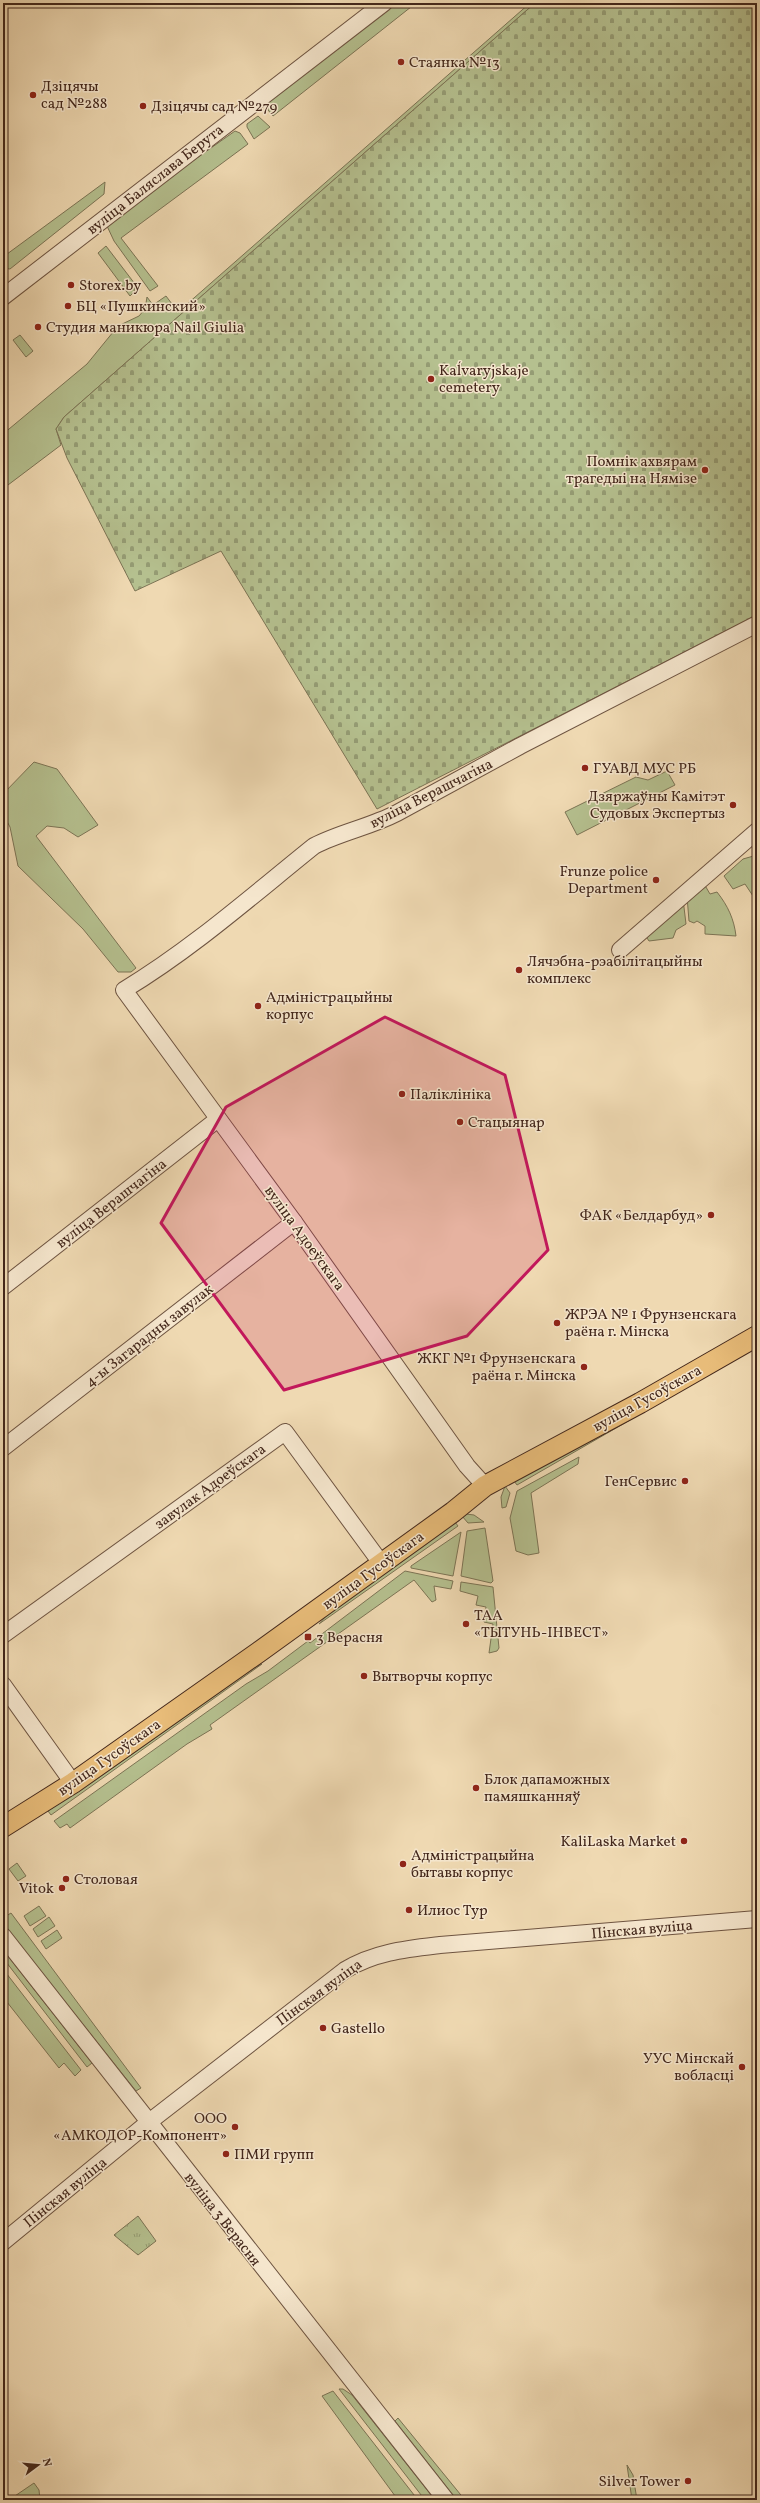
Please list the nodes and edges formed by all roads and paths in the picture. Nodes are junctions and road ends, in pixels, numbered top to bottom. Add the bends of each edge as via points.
1 (384, 3) edge
2 (3, 297) edge
3 (757, 624) edge
4 (757, 831) edge
5 (620, 950) dead end
6 (124, 990) joint
7 (218, 1119) junction
8 (294, 1222) junction
9 (3, 1287) edge
10 (757, 1336) edge
11 (3, 1448) edge
12 (485, 1486) junction
13 (381, 1563) junction
14 (3, 1635) edge
15 (3, 1685) edge
16 (73, 1783) junction
17 (3, 1827) edge
18 (757, 1919) edge
19 (3, 1936) edge
20 (149, 2122) junction
21 (3, 2242) edge
22 (446, 2500) edge

1 - 2 street, вуліца Баляслава Берута
3 - 6 street, вуліца Верашчагіна via 527,742 378,823 333,836 314,846 216,924 150,974
4 - 5 street
6 - 7 street, вуліца Адоеўскага
7 - 8 street, вуліца Адоеўскага
7 - 9 street, вуліца Верашчагіна
8 - 11 street, 4-ы Загарадны завулак
8 - 12 street, вуліца Адоеўскага via 467,1466
10 - 12 main road, вуліца Гусоўскага via 640,1403
12 - 13 main road, вуліца Гусоўскага
13 - 14 street, завулак Адоеўскага via 285,1432
13 - 16 main road, вуліца Гусоўскага
15 - 16 street
16 - 17 main road, вуліца Гусоўскага
18 - 20 street, Пінская вуліца via 440,1945 400,1950 363,1959 345,1970
19 - 20 street, вуліца 3 Верасня
20 - 21 street, Пінская вуліца
20 - 22 street, вуліца 3 Верасня

